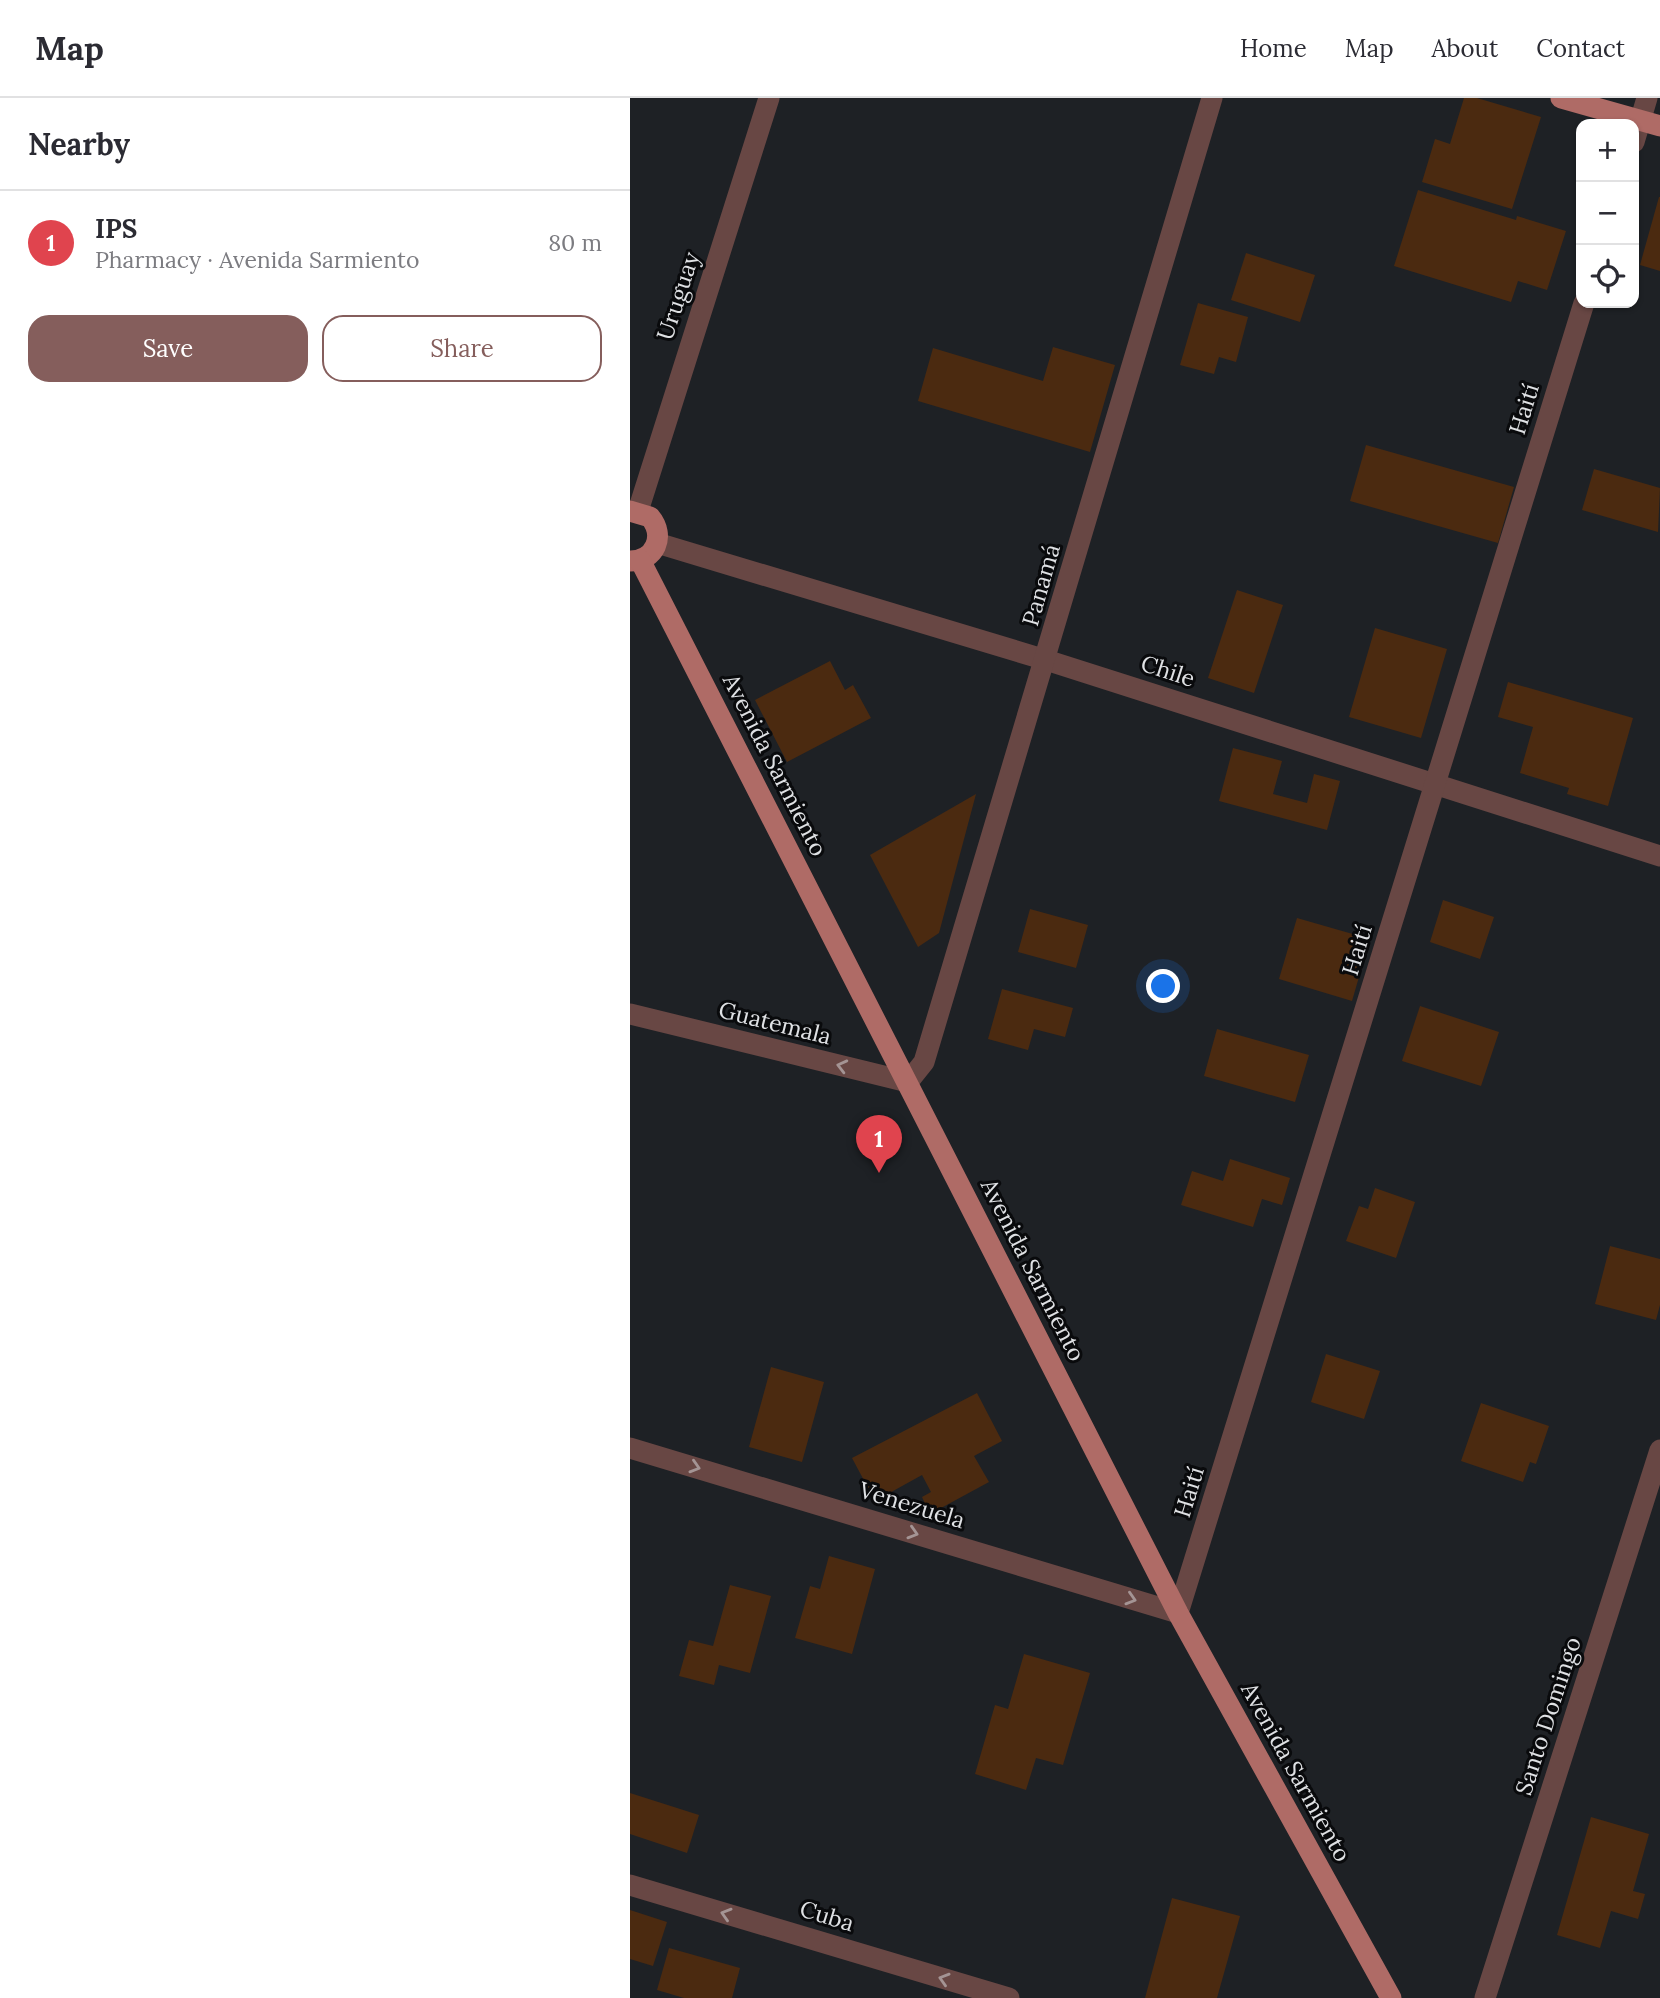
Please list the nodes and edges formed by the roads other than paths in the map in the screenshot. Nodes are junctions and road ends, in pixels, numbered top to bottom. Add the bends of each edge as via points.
1 (769, 98) edge
2 (1212, 98) edge
3 (1561, 98) edge
4 (1647, 98) edge
5 (1650, 123) edge
6 (1582, 308) edge
7 (634, 511) edge
8 (657, 543) junction
9 (635, 560) edge
10 (1046, 660) junction
11 (1436, 784) junction
12 (1660, 856) edge
13 (630, 1014) edge
14 (908, 1082) junction
15 (630, 1448) edge
16 (1660, 1450) edge
17 (1178, 1613) junction
18 (630, 1885) edge
19 (1007, 1998) edge
20 (1391, 1998) edge
21 (1485, 1998) edge

1 - 7 street, Uruguay
2 - 10 street, Panamá
3 - 5 main road
4 - 5 street
6 - 11 street, Haití
7 - 8 main road via 655,522
8 - 9 main road via 648,556
8 - 10 street, Chile
9 - 14 main road, Avenida Sarmiento
10 - 11 street, Chile
10 - 14 street, Panamá via 924,1062
11 - 12 street, Chile
11 - 17 street, Haití
14 -> 13 street, Guatemala
14 - 17 main road, Avenida Sarmiento
15 -> 17 street, Venezuela
16 - 21 street, Santo Domingo
17 - 20 main road, Avenida Sarmiento
19 -> 18 street, Cuba

